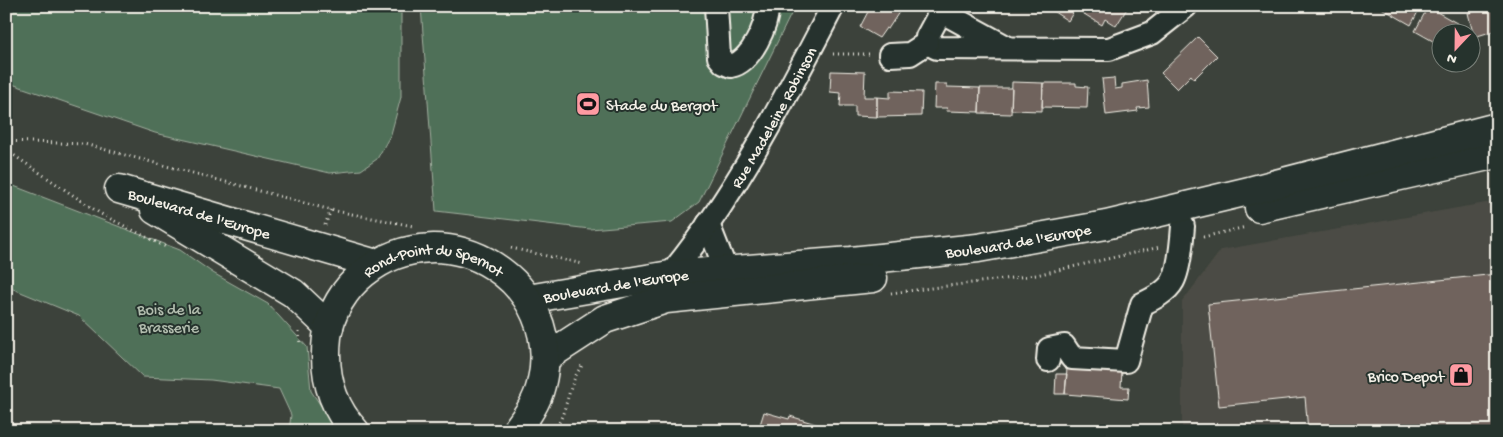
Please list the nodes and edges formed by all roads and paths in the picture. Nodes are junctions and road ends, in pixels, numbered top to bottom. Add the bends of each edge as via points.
1 (716, 6) edge
2 (766, 6) edge
3 (832, 6) edge
4 (1186, 6) edge
5 (927, 42) junction
6 (813, 44) junction
7 (1008, 48) junction
8 (890, 55) joint
9 (1497, 127) edge
10 (6, 141) edge
11 (6, 150) edge
12 (1497, 154) edge
13 (708, 224) junction
14 (414, 226) dead end
15 (1183, 226) junction
16 (506, 247) dead end
17 (171, 250) dead end
18 (376, 264) junction
19 (587, 264) dead end
20 (726, 270) junction
21 (670, 275) junction
22 (528, 299) junction
23 (296, 325) dead end
24 (329, 326) junction
25 (301, 354) dead end
26 (545, 358) junction
27 (1048, 360) dead end
28 (561, 421) dead end
29 (528, 424) edge
30 (355, 431) edge
31 (554, 431) edge

1 - 2 street via 719,57 731,66 745,58 763,30 767,20
3 - 6 street, Rue Madeleine Robinson
4 - 7 street via 1152,33 1109,49
5 - 7 street via 937,48
5 - 7 street via 940,13 944,12
5 - 8 street via 910,54
6 - 8 path via 832,54
6 - 13 street, Rue Madeleine Robinson
9 - 20 main road, Boulevard de l'Europe via 1106,225 978,248
10 - 14 path via 84,144 331,210
11 - 17 path via 101,214
12 - 15 main road, Boulevard de l'Europe
13 - 20 street
13 - 21 street, Rue Madeleine Robinson
15 - 26 main road, Boulevard de l'Europe via 993,265 666,299 605,319
15 - 27 street via 1173,280 1160,295 1142,304 1126,361 1072,358 1064,346 1049,349
16 - 19 path
18 - 22 main road, Rond-Point du Spernot via 408,250 442,247 476,255 506,273
18 - 24 main road, Rond-Point du Spernot via 355,280 339,302
18 - 24 main road, Boulevard de l'Europe via 119,189 293,293
20 - 21 main road, Boulevard de l'Europe
21 - 22 main road, Boulevard de l'Europe
22 - 26 main road, Rond-Point du Spernot via 541,327
23 - 25 path
24 - 30 main road, Rond-Point du Spernot via 324,358 330,390 344,419
26 - 29 main road, Rond-Point du Spernot via 541,385
28 - 31 path

